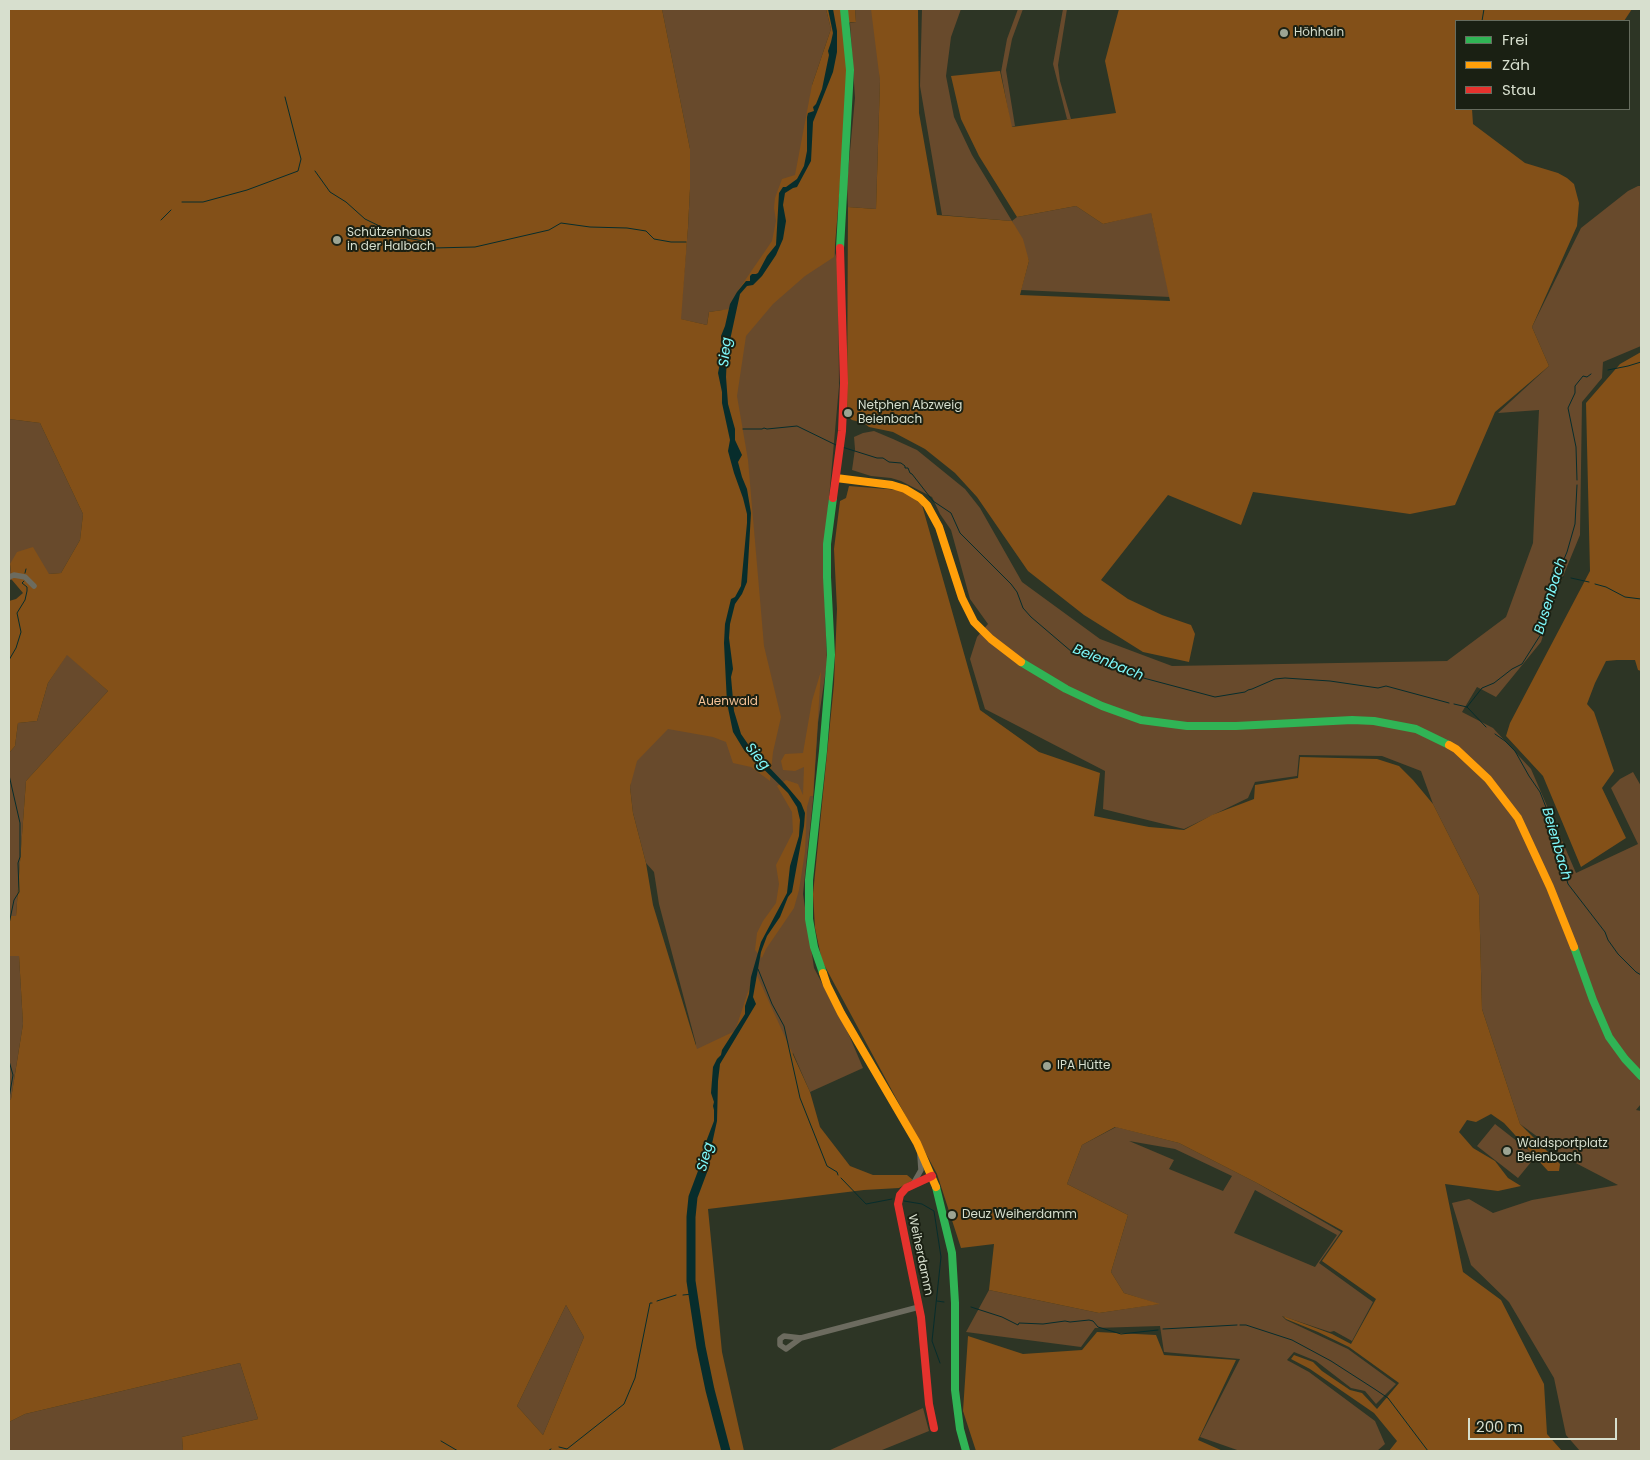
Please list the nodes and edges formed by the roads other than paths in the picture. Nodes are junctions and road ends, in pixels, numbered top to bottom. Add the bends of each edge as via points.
1 (844, 9) edge
2 (836, 478) junction
3 (9, 577) edge
4 (34, 586) dead end
5 (1641, 1076) edge
6 (919, 1148) junction
7 (932, 1176) junction
8 (913, 1184) junction
9 (919, 1307) junction
10 (801, 1338) dead end
11 (934, 1428) dead end
12 (966, 1451) edge

1 - 2 main road via 850,70 840,255 844,367 842,431
2 - 5 main road via 892,485 920,498 939,527 962,598 978,626 1026,666 1102,706 1142,720 1187,726 1374,721 1416,729 1453,747 1488,779 1518,818 1567,928 1609,1037
2 - 6 main road via 827,544 831,655 809,880 811,932 822,974 834,999
3 - 4 street via 25,577
6 - 7 main road
6 - 8 street, Weiherdamm via 921,1170
7 - 8 main road, Weiherdamm
7 - 12 main road via 952,1253 955,1390
8 - 9 main road, Weiherdamm via 903,1191 898,1204
9 - 10 street, Weiherdamm
9 - 11 main road, Weiherdamm

